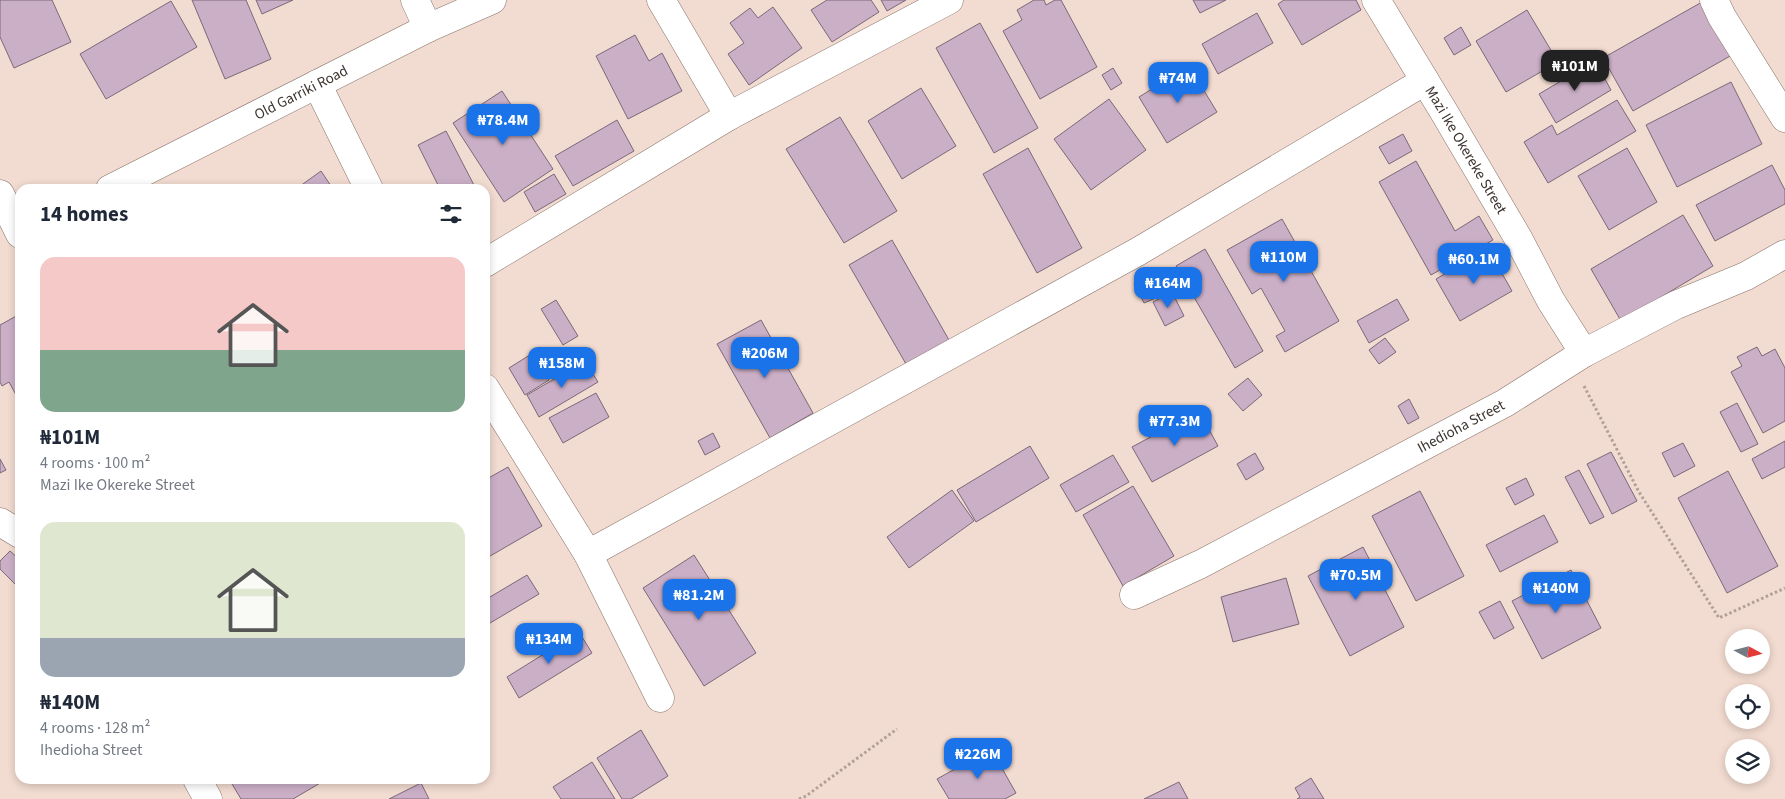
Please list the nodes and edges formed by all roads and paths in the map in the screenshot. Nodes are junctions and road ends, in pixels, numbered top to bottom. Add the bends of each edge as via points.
1 (415, 0) edge
2 (492, 0) edge
3 (661, 0) edge
4 (949, 0) edge
5 (1376, 0) edge
6 (1714, 0) edge
7 (428, 28) junction
8 (1425, 81) junction
9 (317, 84) junction
10 (729, 116) junction
11 (1785, 118) edge
12 (120, 184) edge
13 (367, 184) edge
14 (0, 194) edge
15 (15, 224) edge
16 (15, 237) edge
17 (0, 245) edge
18 (1785, 254) edge
19 (490, 260) edge
20 (1577, 357) junction
21 (490, 396) edge
22 (0, 522) edge
23 (15, 531) edge
24 (588, 554) junction
25 (1785, 588) edge
26 (1134, 594) dead end
27 (660, 698) dead end
28 (897, 728) dead end
29 (200, 784) edge
30 (208, 799) edge
31 (799, 799) edge

1 - 7 street
2 - 7 street, Old Garriki Road
3 - 10 street
4 - 10 street
5 - 8 street, Mazi Ike Okereke Street
6 - 11 street
7 - 9 street, Old Garriki Road
8 - 20 street, Mazi Ike Okereke Street via 1518,238
8 - 24 street via 1139,251
9 - 12 street, Old Garriki Road
9 - 13 street
10 - 19 street
14 - 15 street
16 - 17 street
18 - 20 street, Ihedioha Street via 1746,276 1676,305
20 - 25 path via 1639,492 1719,618
20 - 26 street, Ihedioha Street via 1505,403 1201,564
21 - 24 street
22 - 23 street
24 - 27 street
28 - 31 path
29 - 30 street

